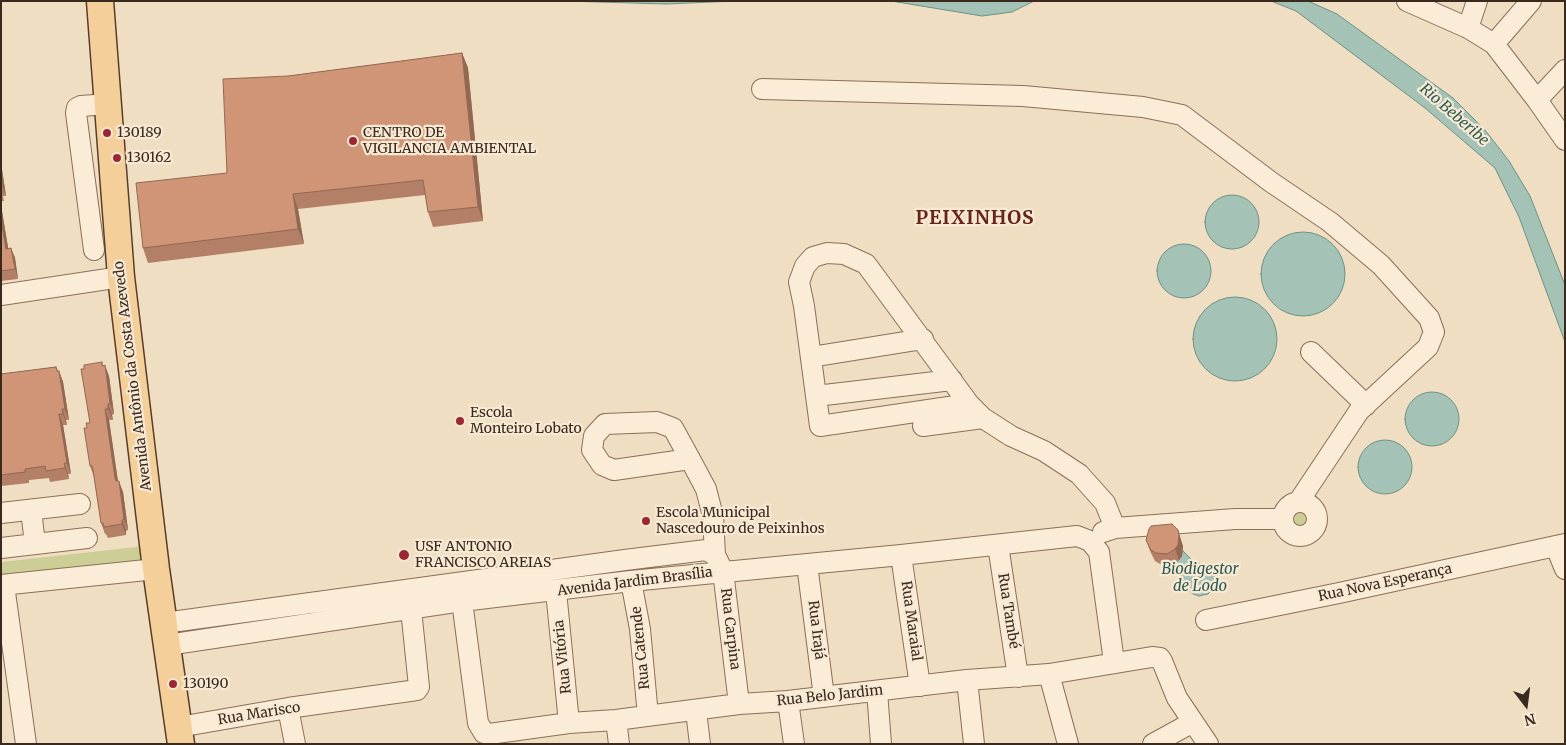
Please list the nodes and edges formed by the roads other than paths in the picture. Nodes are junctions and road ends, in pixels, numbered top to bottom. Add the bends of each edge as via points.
1 (1407, 1) edge
2 (1477, 1) edge
3 (1531, 1) edge
4 (100, 4) edge
5 (1468, 28) junction
6 (1494, 44) junction
7 (1565, 70) edge
8 (762, 89) dead end
9 (1538, 100) junction
10 (108, 104) junction
11 (1565, 140) edge
12 (94, 250) dead end
13 (121, 277) junction
14 (1, 295) edge
15 (923, 339) junction
16 (1311, 352) dead end
17 (811, 357) junction
18 (952, 380) junction
19 (816, 396) junction
20 (1366, 405) junction
21 (976, 411) junction
22 (923, 426) dead end
23 (690, 459) dead end
24 (1300, 501) junction
25 (80, 504) dead end
26 (31, 510) junction
27 (1, 513) edge
28 (1282, 519) junction
29 (1116, 528) junction
30 (87, 538) dead end
31 (35, 544) junction
32 (998, 545) junction
33 (1092, 545) junction
34 (1561, 546) edge
35 (1, 548) edge
36 (901, 555) junction
37 (719, 563) junction
38 (807, 564) junction
39 (156, 569) junction
40 (1565, 569) edge
41 (631, 581) junction
42 (3, 585) edge
43 (556, 591) junction
44 (462, 601) junction
45 (411, 609) junction
46 (1206, 620) dead end
47 (165, 634) junction
48 (1114, 662) junction
49 (1049, 674) junction
50 (1018, 677) junction
51 (967, 680) junction
52 (920, 686) junction
53 (877, 691) junction
54 (824, 697) junction
55 (788, 701) junction
56 (739, 704) junction
57 (288, 708) junction
58 (696, 711) junction
59 (648, 716) junction
60 (616, 720) junction
61 (1193, 722) junction
62 (569, 723) junction
63 (502, 737) edge
64 (179, 739) edge
65 (26, 742) edge
66 (295, 744) edge
67 (619, 744) edge
68 (700, 744) edge
69 (794, 744) edge
70 (881, 744) edge
71 (974, 744) edge
72 (1068, 744) edge
73 (1153, 744) edge
74 (1208, 744) edge

1 - 5 street
2 - 5 street
3 - 6 street
4 - 10 main road, Avenida Antônio da Costa Azevedo
5 - 6 street
6 - 9 street
7 - 9 street
8 - 20 street via 1023,96 1143,107 1182,116 1330,222 1381,265 1429,318 1434,332 1428,348
9 - 11 street
10 - 12 street via 81,106 76,113
10 - 13 main road, Avenida Antônio da Costa Azevedo
13 - 14 street
13 - 39 main road, Avenida Antônio da Costa Azevedo
15 - 17 street
15 - 17 street via 866,264 844,254 827,254 813,257 804,266 799,282
15 - 18 street
16 - 20 street
17 - 19 street
18 - 19 street
18 - 21 street
19 - 21 street via 820,426
20 - 24 street
21 - 22 street
21 - 29 street via 1011,436 1044,451 1079,474 1104,503
23 - 37 street, Rua Carpina via 706,489
24 - 28 street via 1289,505
24 - 28 street via 1310,504 1316,513 1316,524 1310,533 1300,536 1289,533
25 - 26 street
26 - 27 street
26 - 31 street
28 - 29 street, Avenida Jardim Brasília via 1235,519
29 - 33 street, Avenida Jardim Brasília
30 - 31 street
31 - 35 street
32 - 33 street, Avenida Jardim Brasília via 1077,536
32 - 36 street, Avenida Jardim Brasília
32 - 50 street, Rua També
33 - 48 street
34 - 40 street
34 - 46 street, Rua Nova Esperança
36 - 38 street, Avenida Jardim Brasília
36 - 52 street, Rua Maraial
37 - 38 street, Avenida Jardim Brasília
37 - 41 street, Avenida Jardim Brasília
37 - 47 street, Avenida Jardim Brasília via 706,550 643,558
37 - 56 street, Rua Carpina
38 - 54 street, Rua Irajá
39 - 42 street
39 - 47 main road, Avenida Antônio da Costa Azevedo
41 - 43 street, Avenida Jardim Brasília
41 - 59 street, Rua Catende via 640,628
42 - 65 street
43 - 44 street, Avenida Jardim Brasília
43 - 62 street, Rua Vitória
44 - 45 street, Avenida Jardim Brasília
44 - 63 street via 478,723 484,733
45 - 47 street, Avenida Jardim Brasília
45 - 57 street, Rua Marisco via 417,690
47 - 64 main road, Avenida Antônio da Costa Azevedo
48 - 49 street, Rua Belo Jardim
48 - 61 street, Rua Belo Jardim via 1160,658 1177,698
49 - 50 street, Rua Belo Jardim
49 - 72 street
50 - 51 street, Rua Belo Jardim
51 - 52 street, Rua Belo Jardim
51 - 71 street
52 - 53 street, Rua Belo Jardim
53 - 54 street, Rua Belo Jardim
53 - 70 street
54 - 55 street, Rua Belo Jardim
55 - 56 street, Rua Belo Jardim
55 - 69 street
56 - 58 street, Rua Belo Jardim
57 - 64 street, Rua Marisco
57 - 66 street
58 - 59 street, Rua Belo Jardim
58 - 68 street
59 - 60 street, Rua Belo Jardim
60 - 62 street, Rua Belo Jardim
60 - 67 street
61 - 73 street
61 - 74 street
62 - 63 street, Rua Belo Jardim

